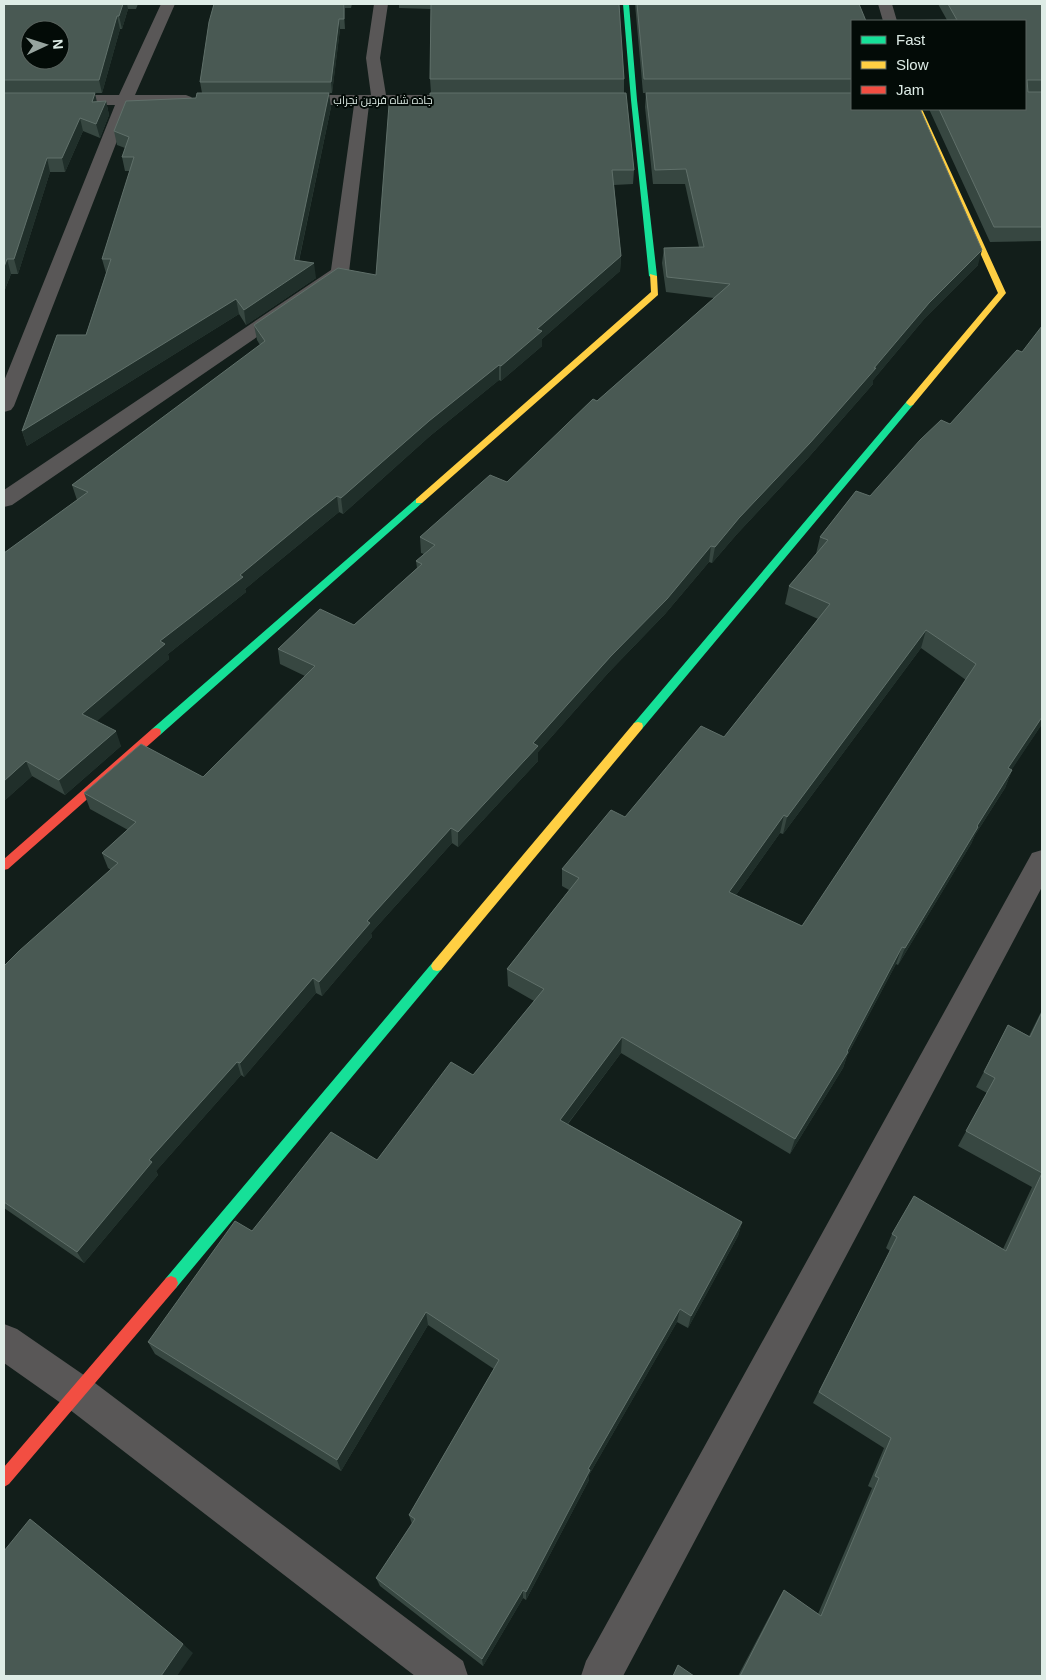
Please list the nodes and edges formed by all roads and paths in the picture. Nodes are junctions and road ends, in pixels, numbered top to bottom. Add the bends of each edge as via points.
1 (168, 4) edge
2 (381, 4) edge
3 (626, 4) edge
4 (885, 4) edge
5 (890, 20) edge
6 (4, 100) edge
7 (125, 100) junction
8 (204, 100) edge
9 (283, 100) edge
10 (371, 100) junction
11 (487, 100) edge
12 (615, 100) edge
13 (634, 100) junction
14 (654, 100) edge
15 (919, 110) edge
16 (4, 406) edge
17 (4, 500) edge
18 (1042, 861) edge
19 (4, 866) edge
20 (4, 1342) edge
21 (78, 1393) junction
22 (4, 1479) edge
23 (448, 1676) edge
24 (601, 1676) edge

1 - 7 street
2 - 10 street
3 - 13 street
4 - 5 street
6 - 7 street
7 - 8 street
7 - 16 street
9 - 10 street, جاده شاه فردین نجراب
10 - 11 street, جاده شاه فردین نجراب
10 - 17 street via 340,272
12 - 13 street
13 - 14 street
13 - 19 street via 654,293
15 - 21 street via 1002,293
18 - 24 street
20 - 21 street
21 - 22 street
21 - 23 street

